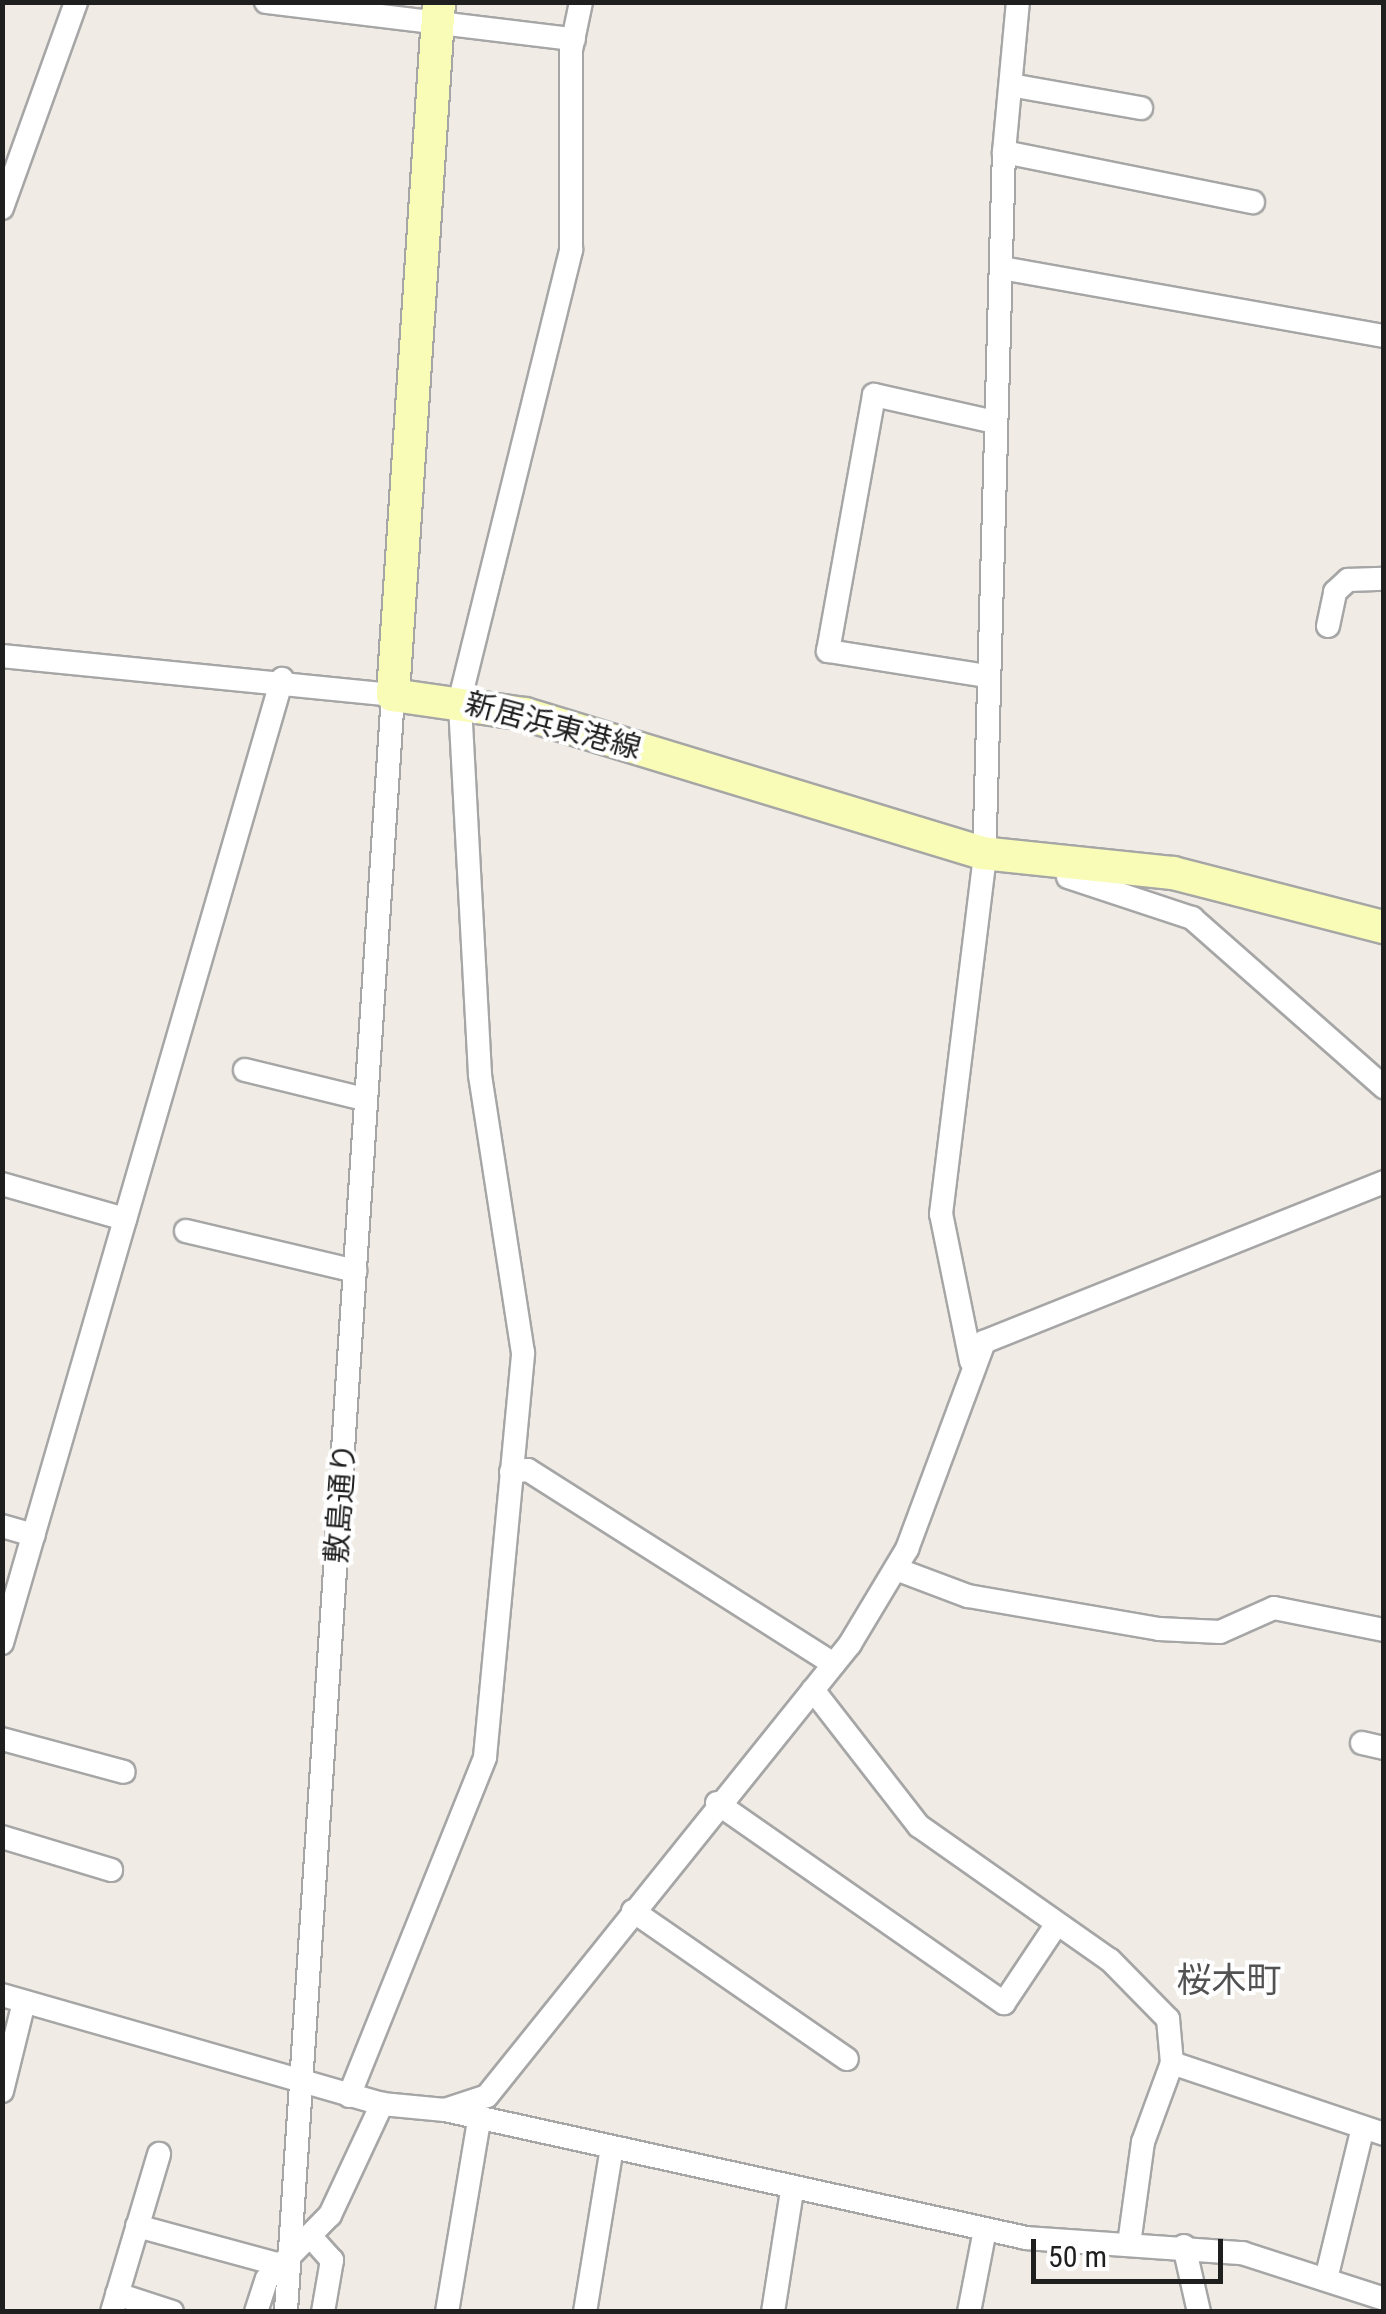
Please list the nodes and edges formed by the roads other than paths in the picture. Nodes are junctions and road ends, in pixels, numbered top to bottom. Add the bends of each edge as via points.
1 (76, 2) edge
2 (266, 2) edge
3 (581, 2) edge
4 (1018, 2) edge
5 (438, 16) edge
6 (574, 39) junction
7 (1016, 86) junction
8 (1141, 108) dead end
9 (1004, 152) junction
10 (1253, 202) dead end
11 (2, 208) edge
12 (1002, 268) junction
13 (1384, 336) edge
14 (995, 422) junction
15 (1382, 575) edge
16 (1328, 626) dead end
17 (2, 656) edge
18 (986, 676) junction
19 (282, 678) junction
20 (393, 694) junction
21 (460, 699) junction
22 (983, 860) junction
23 (1384, 927) edge
24 (245, 1070) dead end
25 (1384, 1087) edge
26 (364, 1098) junction
27 (1384, 1182) edge
28 (2, 1184) edge
29 (126, 1219) junction
30 (186, 1230) dead end
31 (355, 1271) junction
32 (971, 1362) junction
33 (512, 1472) junction
34 (2, 1526) edge
35 (34, 1535) junction
36 (896, 1569) junction
37 (1384, 1630) edge
38 (2, 1643) edge
39 (834, 1664) junction
40 (812, 1690) junction
41 (2, 1739) edge
42 (124, 1772) dead end
43 (717, 1803) junction
44 (2, 1837) edge
45 (110, 1870) dead end
46 (633, 1912) junction
47 (1056, 1924) junction
48 (13, 1999) edge
49 (848, 2060) dead end
50 (1172, 2064) junction
51 (300, 2086) junction
52 (2, 2091) edge
53 (350, 2096) junction
54 (382, 2104) junction
55 (445, 2110) junction
56 (479, 2120) junction
57 (1373, 2132) edge
58 (160, 2154) dead end
59 (611, 2154) junction
60 (792, 2191) junction
61 (138, 2226) junction
62 (985, 2230) junction
63 (312, 2238) junction
64 (1129, 2244) junction
65 (1184, 2246) junction
66 (288, 2268) junction
67 (1326, 2278) junction
68 (1384, 2299) edge
69 (114, 2303) edge
70 (172, 2312) edge
71 (256, 2312) edge
72 (286, 2312) edge
73 (322, 2312) edge
74 (448, 2312) edge
75 (586, 2312) edge
76 (774, 2312) edge
77 (970, 2312) edge
78 (1198, 2312) edge

1 - 11 street
2 - 5 street
3 - 6 street
4 - 7 street
5 - 6 street
5 - 20 main road
6 - 21 street via 571,250
7 - 8 street
7 - 9 street
9 - 10 street
9 - 12 street
12 - 13 street
12 - 14 street
14 - 18 street
14 - 18 street via 874,396 828,651
15 - 16 street via 1348,580 1335,592
17 - 19 street
18 - 22 street
19 - 20 street
19 - 29 street
20 - 21 main road, 新居浜東港線
20 - 26 street, 敷島通り
21 - 22 main road, 新居浜東港線
21 - 33 street via 480,1074 522,1353
22 - 23 main road, 新居浜東港線 via 1158,870
22 - 25 street via 1096,880 1192,918
22 - 32 street via 941,1214
24 - 26 street
26 - 31 street, 敷島通り
27 - 32 street via 984,1342
28 - 29 street
29 - 35 street
30 - 31 street
31 - 51 street, 敷島通り
32 - 36 street
33 - 39 street via 528,1470
33 - 53 street via 485,1757
34 - 35 street
35 - 38 street
36 - 37 street via 968,1596 1159,1630 1220,1632 1274,1608
36 - 39 street
39 - 40 street
40 - 43 street
40 - 47 street via 920,1826
41 - 42 street
43 - 46 street
43 - 47 street via 1004,2002
44 - 45 street
46 - 49 street
46 - 55 street via 487,2096
47 - 50 street via 1110,1960 1168,2019
48 - 51 street
48 - 52 street
50 - 57 street
50 - 64 street via 1143,2142
51 - 53 street
51 - 66 street, 敷島通り
53 - 54 street
54 - 55 street
54 - 63 street
55 - 56 street
56 - 59 street
56 - 74 street
57 - 67 street
58 - 61 street
59 - 60 street
59 - 75 street
60 - 62 street
60 - 76 street
61 - 66 street
61 - 69 street
62 - 64 street
62 - 77 street
63 - 66 street
63 - 73 street via 332,2260
64 - 65 street
65 - 67 street
65 - 78 street
66 - 71 street via 267,2279
66 - 72 street, 敷島通り
67 - 68 street
69 - 70 street

